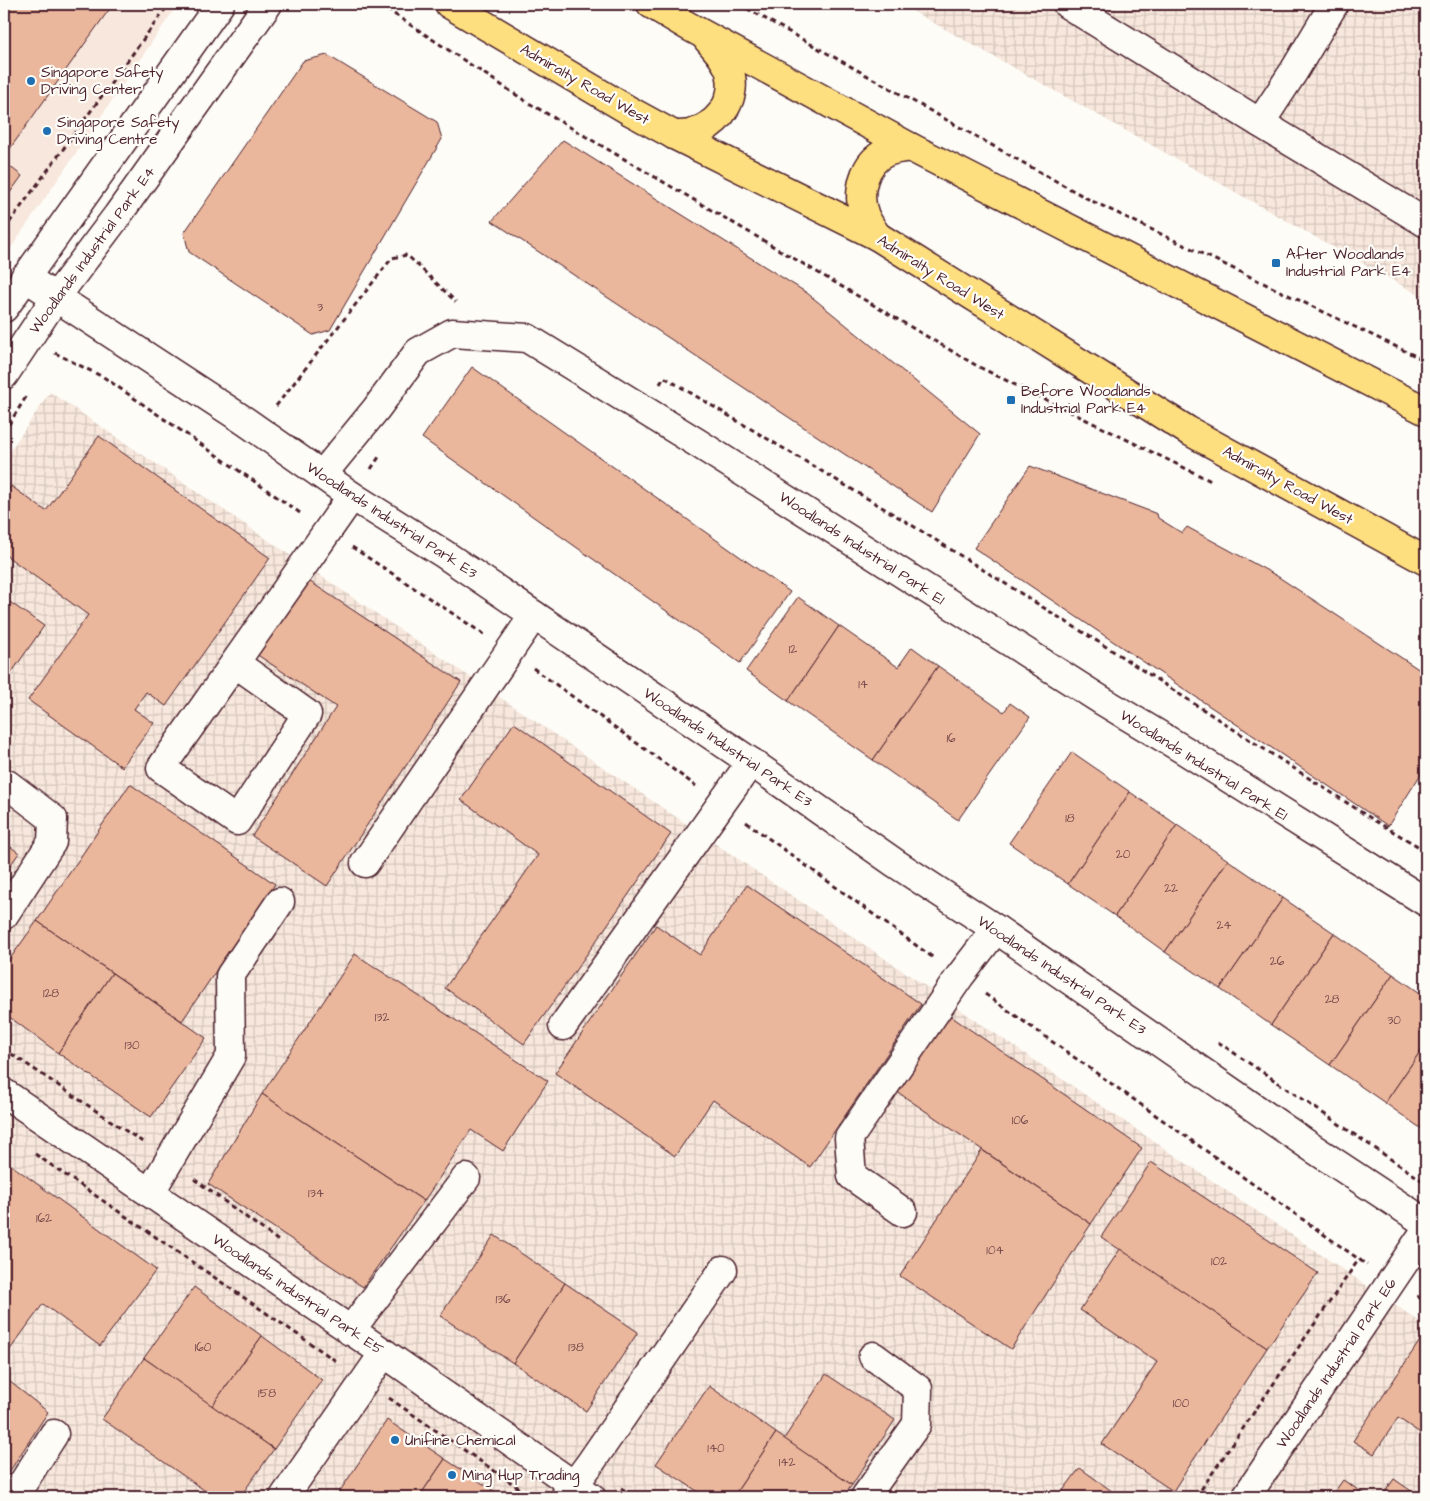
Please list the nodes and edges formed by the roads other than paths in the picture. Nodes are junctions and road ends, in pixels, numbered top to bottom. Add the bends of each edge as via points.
1 (220, 4) edge
2 (268, 4) edge
3 (449, 4) edge
4 (651, 4) edge
5 (1067, 4) edge
6 (1334, 4) edge
7 (702, 33) junction
8 (1260, 122) junction
9 (674, 135) junction
10 (910, 147) junction
11 (1426, 223) edge
12 (877, 236) junction
13 (25, 277) junction
14 (56, 297) junction
15 (4, 308) edge
16 (4, 376) edge
17 (1426, 411) edge
18 (322, 475) junction
19 (352, 496) junction
20 (1426, 561) edge
21 (534, 615) junction
22 (235, 663) junction
23 (751, 762) junction
24 (7, 784) dead end
25 (365, 863) dead end
26 (280, 902) dead end
27 (1426, 902) edge
28 (4, 915) edge
29 (996, 929) junction
30 (563, 1026) dead end
31 (4, 1093) edge
32 (466, 1178) dead end
33 (150, 1193) junction
34 (903, 1212) dead end
35 (1426, 1223) edge
36 (1426, 1230) edge
37 (723, 1270) dead end
38 (350, 1331) junction
39 (384, 1353) junction
40 (874, 1356) dead end
41 (54, 1434) dead end
42 (577, 1493) edge
43 (14, 1497) edge
44 (284, 1497) edge
45 (865, 1497) edge
46 (1246, 1497) edge

1 - 13 street
2 - 14 street, Woodlands Industrial Park E4
3 - 9 main road, Admiralty Road West
4 - 7 main road
5 - 8 street
6 - 8 street
7 - 9 main road via 723,58 730,73 729,102 721,116 706,127 692,134
7 - 10 main road
8 - 11 street
9 - 12 main road, Admiralty Road West
10 - 12 main road via 886,152 871,165 862,181 861,203 865,217
10 - 17 main road
12 - 20 main road, Admiralty Road West via 1187,430
13 - 14 street, Woodlands Industrial Park E3
13 - 15 street
14 - 16 street, Woodlands Industrial Park E4
14 - 18 street, Woodlands Industrial Park E3 via 245,420
18 - 19 street, Woodlands Industrial Park E3
18 - 27 street, Woodlands Industrial Park E1 via 418,352 452,333 527,338
19 - 21 street, Woodlands Industrial Park E3
19 - 22 street
21 - 23 street, Woodlands Industrial Park E3
21 - 25 street
22 - 22 street via 161,768 236,821 307,714
23 - 29 street, Woodlands Industrial Park E3
23 - 30 street
24 - 28 street via 53,819 52,842
26 - 33 street via 230,976 232,1056
29 - 34 street via 849,1138 852,1176
29 - 35 street, Woodlands Industrial Park E3
31 - 33 street, Woodlands Industrial Park E5
32 - 38 street
33 - 38 street, Woodlands Industrial Park E5
36 - 46 street, Woodlands Industrial Park E6
37 - 42 street
38 - 39 street, Woodlands Industrial Park E5
39 - 42 street, Woodlands Industrial Park E5
39 - 44 street
40 - 45 street via 918,1389 917,1424
41 - 43 street

